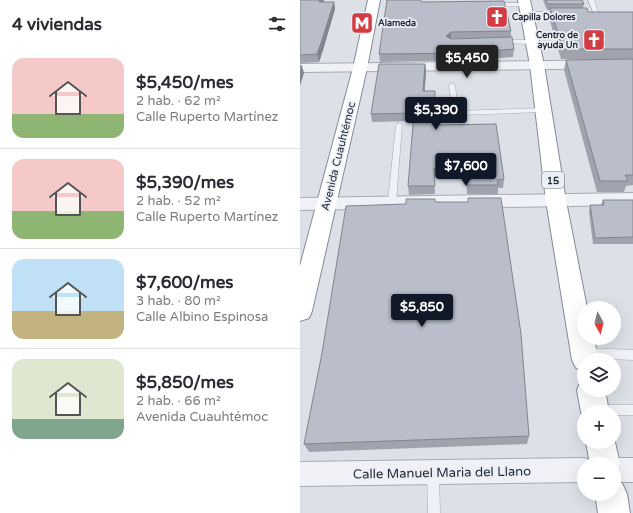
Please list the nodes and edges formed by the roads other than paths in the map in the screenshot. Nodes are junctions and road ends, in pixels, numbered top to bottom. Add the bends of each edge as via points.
1 (374, 0) edge
2 (591, 0) edge
3 (487, 5) edge
4 (526, 6) edge
5 (566, 14) edge
6 (589, 14) edge
7 (597, 14) junction
8 (604, 14) edge
9 (498, 42) edge
10 (532, 42) junction
11 (633, 64) edge
12 (537, 65) junction
13 (300, 68) edge
14 (360, 68) junction
15 (452, 85) dead end
16 (543, 110) junction
17 (455, 113) junction
18 (399, 125) edge
19 (457, 128) edge
20 (633, 199) edge
21 (556, 201) junction
22 (392, 202) junction
23 (327, 203) junction
24 (300, 204) edge
25 (300, 311) edge
26 (584, 353) edge
27 (633, 355) edge
28 (621, 356) edge
29 (594, 404) edge
30 (633, 410) edge
31 (577, 470) edge
32 (621, 470) edge
33 (633, 470) edge
34 (433, 472) junction
35 (300, 474) edge
36 (612, 501) edge
37 (434, 513) edge
38 (614, 513) edge

1 - 14 highway, Avenida Cuauhtémoc
2 - 7 lane
3 - 4 lane
4 - 5 lane
4 - 10 highway, 15
6 - 7 lane
7 - 8 lane
9 - 10 lane
10 - 12 highway, 15
11 - 12 street
12 - 14 street
12 - 16 highway, 15
13 - 14 street
14 - 23 highway, Avenida Cuauhtémoc
15 - 17 lane
16 - 17 lane
16 - 21 highway, 15
17 - 19 lane
18 - 22 lane
20 - 21 street
21 - 22 street
21 - 26 highway, 15
22 - 23 street
23 - 24 street
23 - 25 highway, Avenida Cuauhtémoc
27 - 28 lane
29 - 30 lane
31 - 34 street, Calle Manuel Maria del Llano
32 - 33 street
34 - 35 street, Calle Manuel Maria del Llano
34 - 37 lane
36 - 38 highway

